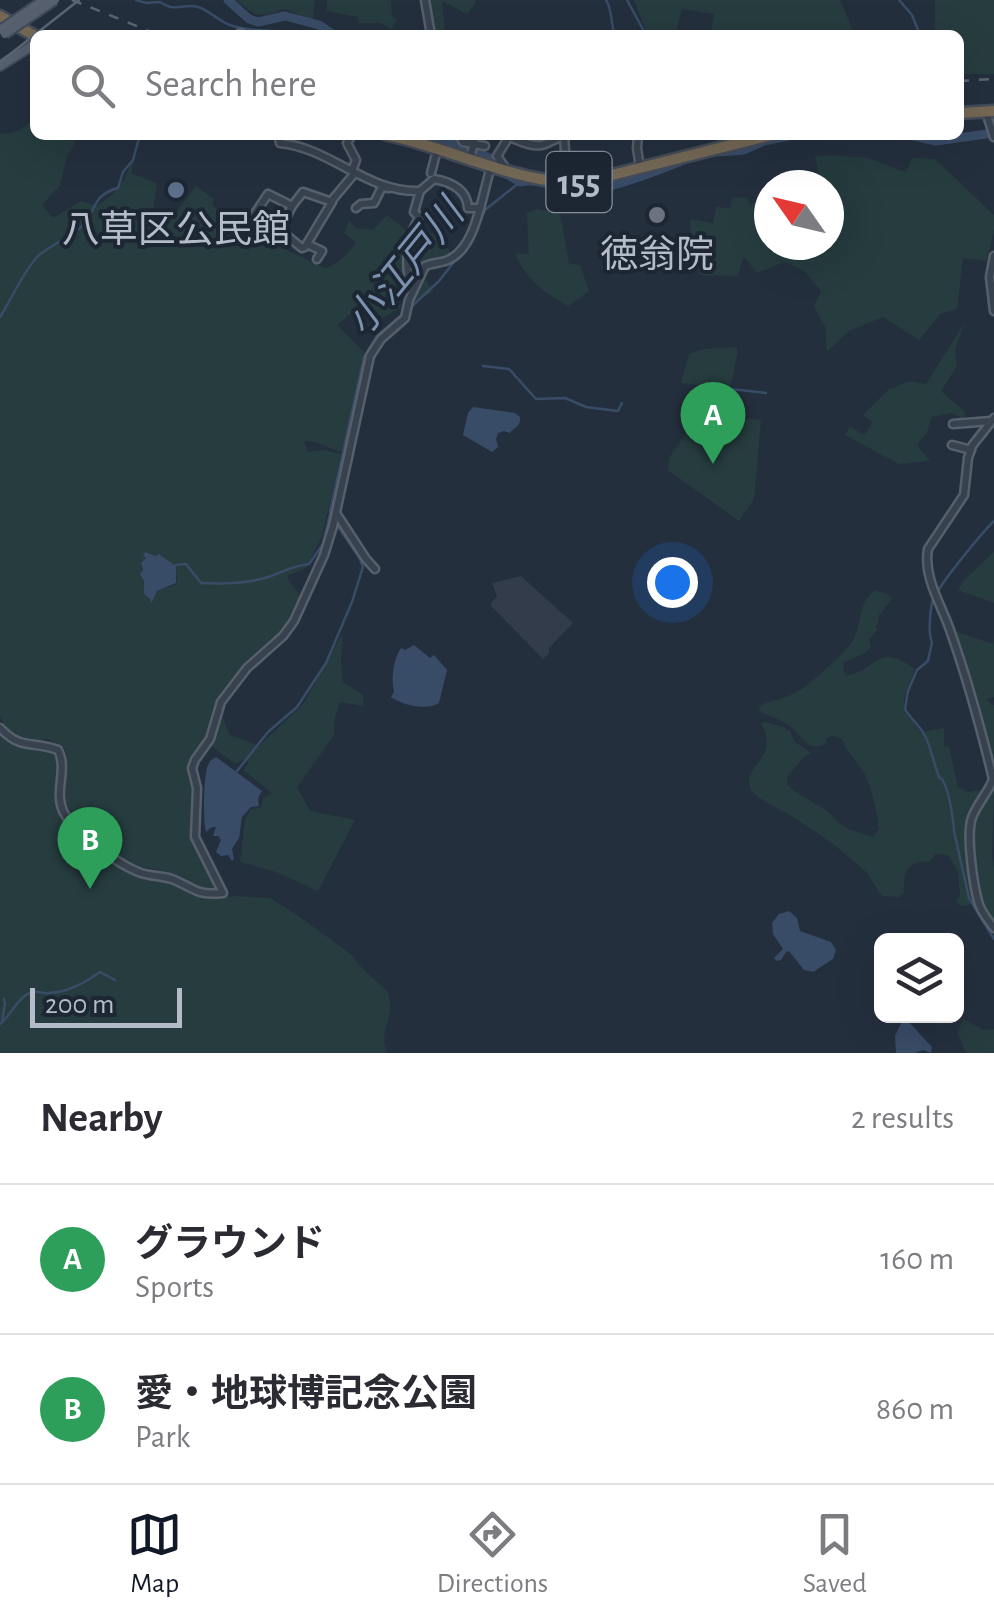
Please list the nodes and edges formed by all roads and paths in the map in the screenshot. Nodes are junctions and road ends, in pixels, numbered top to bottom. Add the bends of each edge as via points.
1 (44, 0) edge
2 (55, 0) edge
3 (425, 0) edge
4 (0, 16) edge
5 (430, 30) edge
6 (30, 33) edge
7 (2, 34) edge
8 (30, 47) edge
9 (0, 66) edge
10 (990, 111) edge
11 (964, 113) edge
12 (993, 134) edge
13 (279, 140) edge
14 (350, 140) edge
15 (406, 140) edge
16 (462, 140) edge
17 (474, 140) edge
18 (507, 140) edge
19 (518, 140) edge
20 (551, 140) edge
21 (565, 140) edge
22 (638, 140) edge
23 (751, 140) edge
24 (485, 146) dead end
25 (437, 148) junction
26 (471, 150) junction
27 (492, 166) junction
28 (640, 168) junction
29 (507, 170) junction
30 (431, 172) dead end
31 (353, 173) junction
32 (568, 183) junction
33 (390, 188) junction
34 (420, 192) junction
35 (332, 202) junction
36 (292, 206) junction
37 (356, 208) dead end
38 (480, 208) junction
39 (280, 230) junction
40 (307, 244) junction
41 (994, 256) edge
42 (318, 259) dead end
43 (412, 292) junction
44 (994, 311) edge
45 (993, 420) edge
46 (954, 424) dead end
47 (952, 445) dead end
48 (971, 450) junction
49 (335, 514) junction
50 (376, 570) dead end
51 (0, 728) edge
52 (993, 778) edge
53 (994, 928) edge

1 - 7 main road, bridge
2 - 7 main road, bridge
3 - 5 street
4 - 6 highway
8 - 9 main road
10 - 11 highway
10 - 12 street
13 - 31 street
14 - 31 street
15 - 25 highway, 155
16 - 26 street
17 - 26 street
18 - 29 street via 497,156
19 - 20 street via 541,145
21 - 32 street
22 - 28 street
23 - 28 highway, 155
24 - 26 street
25 - 26 highway, 155
25 - 30 street
26 - 27 highway, 155
27 - 29 highway, 155
27 - 38 street
28 - 32 highway, 155
29 - 32 highway, 155
31 - 33 street
31 - 35 street
33 - 34 street
33 - 37 street
34 - 38 street via 439,180 464,193 468,208
34 - 43 street via 406,259
35 - 36 street via 303,192
35 - 40 street
36 - 39 street
36 - 39 street via 268,194 254,215
38 - 43 street via 460,251 425,266
39 - 40 street via 302,248
40 - 42 street via 322,252
41 - 44 street
43 - 49 street via 408,310 370,356
45 - 46 street
45 - 48 street
47 - 48 street
48 - 52 street via 964,495 926,560
49 - 50 street
49 - 51 street via 294,621 221,702 210,738 194,760 195,837 223,893 139,872 86,840 62,808 58,750 21,744
52 - 53 street via 970,825 978,904

